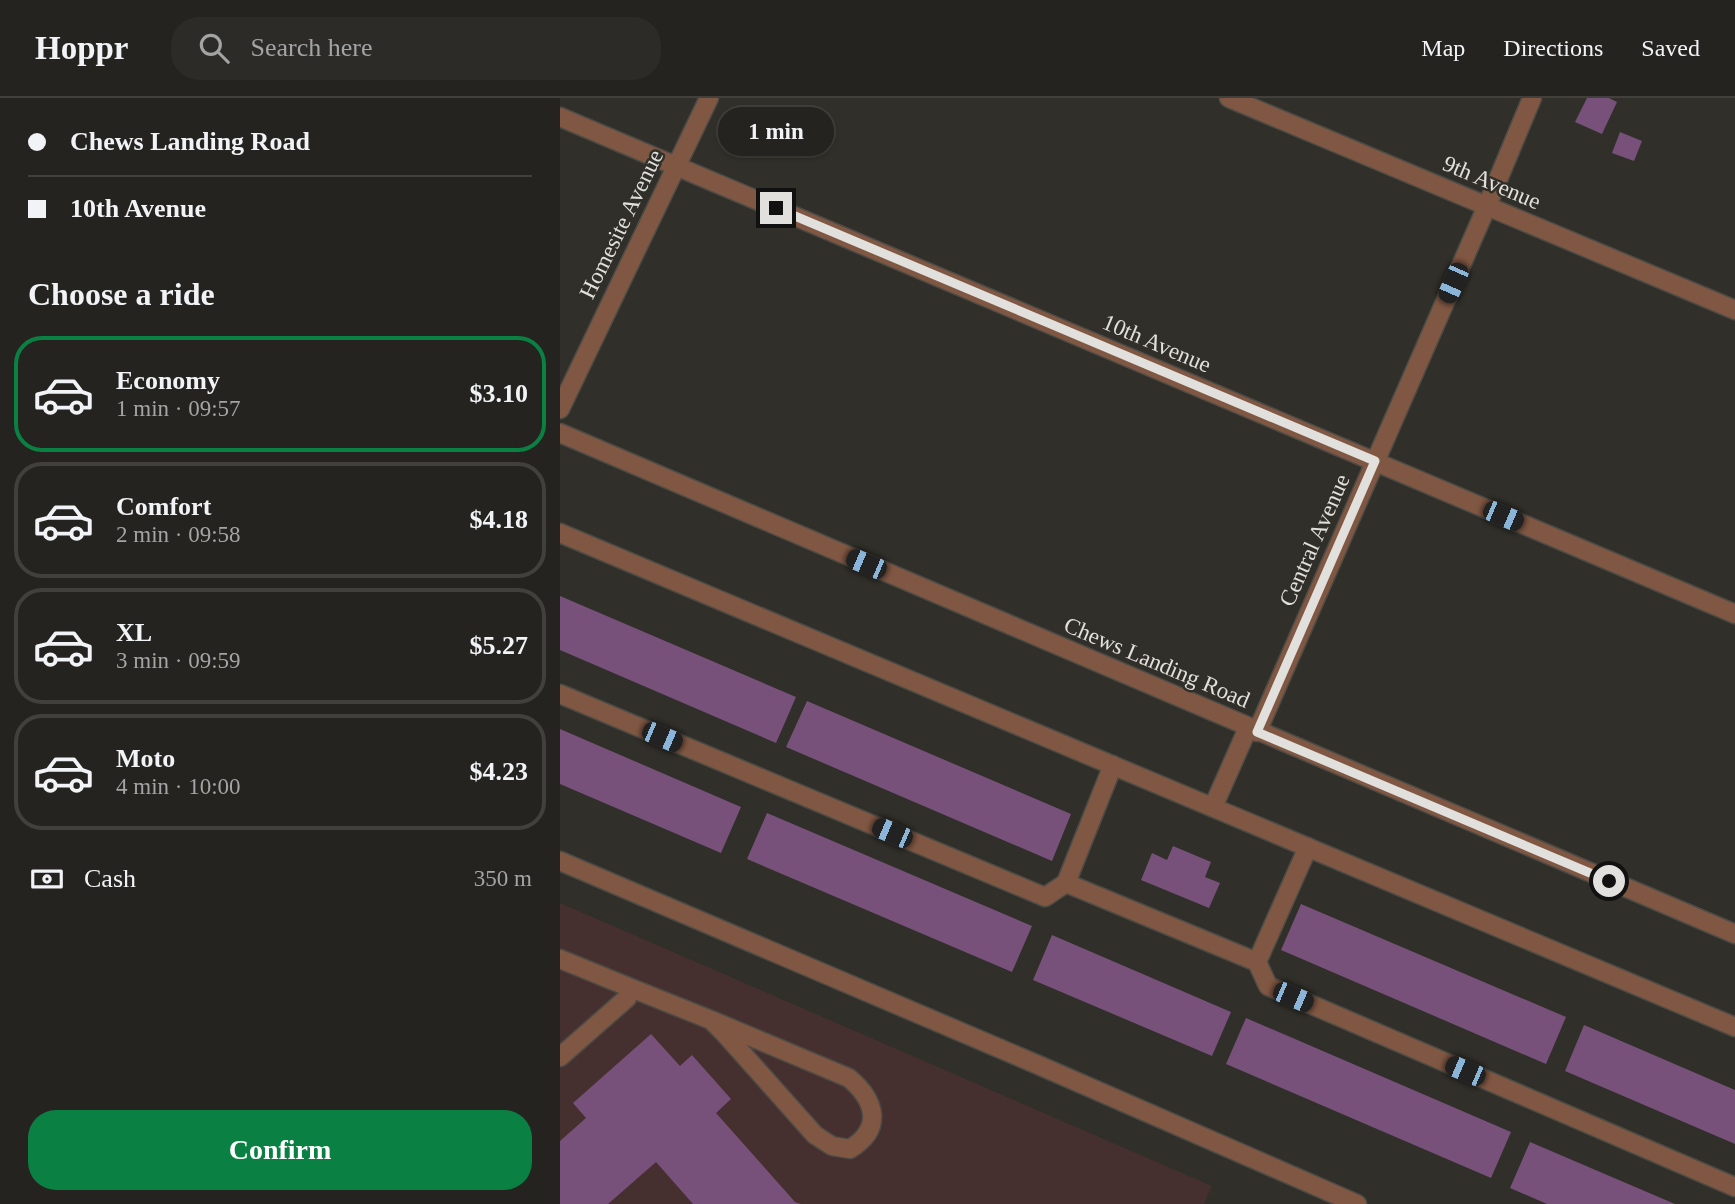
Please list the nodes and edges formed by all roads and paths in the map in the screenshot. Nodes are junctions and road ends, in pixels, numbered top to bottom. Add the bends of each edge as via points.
1 (709, 98) edge
2 (1229, 98) edge
3 (1532, 98) edge
4 (560, 117) edge
5 (676, 166) junction
6 (1487, 206) junction
7 (1735, 310) edge
8 (560, 409) edge
9 (560, 433) edge
10 (1375, 461) junction
11 (560, 533) edge
12 (1735, 614) edge
13 (560, 694) edge
14 (1252, 730) junction
15 (1113, 765) junction
16 (1213, 807) junction
17 (1308, 847) junction
18 (560, 861) edge
19 (1066, 883) junction
20 (1735, 934) edge
21 (560, 959) edge
22 (1257, 961) junction
23 (631, 988) junction
24 (711, 1020) junction
25 (1735, 1027) edge
26 (560, 1057) edge
27 (1735, 1187) edge
28 (1357, 1204) edge

1 - 5 street, Homesite Avenue
2 - 6 street, 9th Avenue
3 - 6 street, Central Avenue
4 - 5 street, 10th Avenue
5 - 8 street, Homesite Avenue
5 - 10 street, 10th Avenue
6 - 7 street, 9th Avenue
6 - 10 street, Central Avenue
9 - 14 street, Chews Landing Road
10 - 12 street, 10th Avenue
10 - 14 street, Central Avenue
11 - 15 street
13 - 19 street via 1045,897
14 - 16 street, Central Avenue
14 - 20 street, Chews Landing Road
15 - 16 street
15 - 19 street
16 - 17 street
17 - 22 street
17 - 25 street
18 - 28 street
19 - 22 street
21 - 23 street
22 - 27 street via 1268,986
23 - 24 street
23 - 26 street via 626,998
24 - 24 street via 815,1135 832,1146 850,1149 870,1131 870,1103 849,1078

